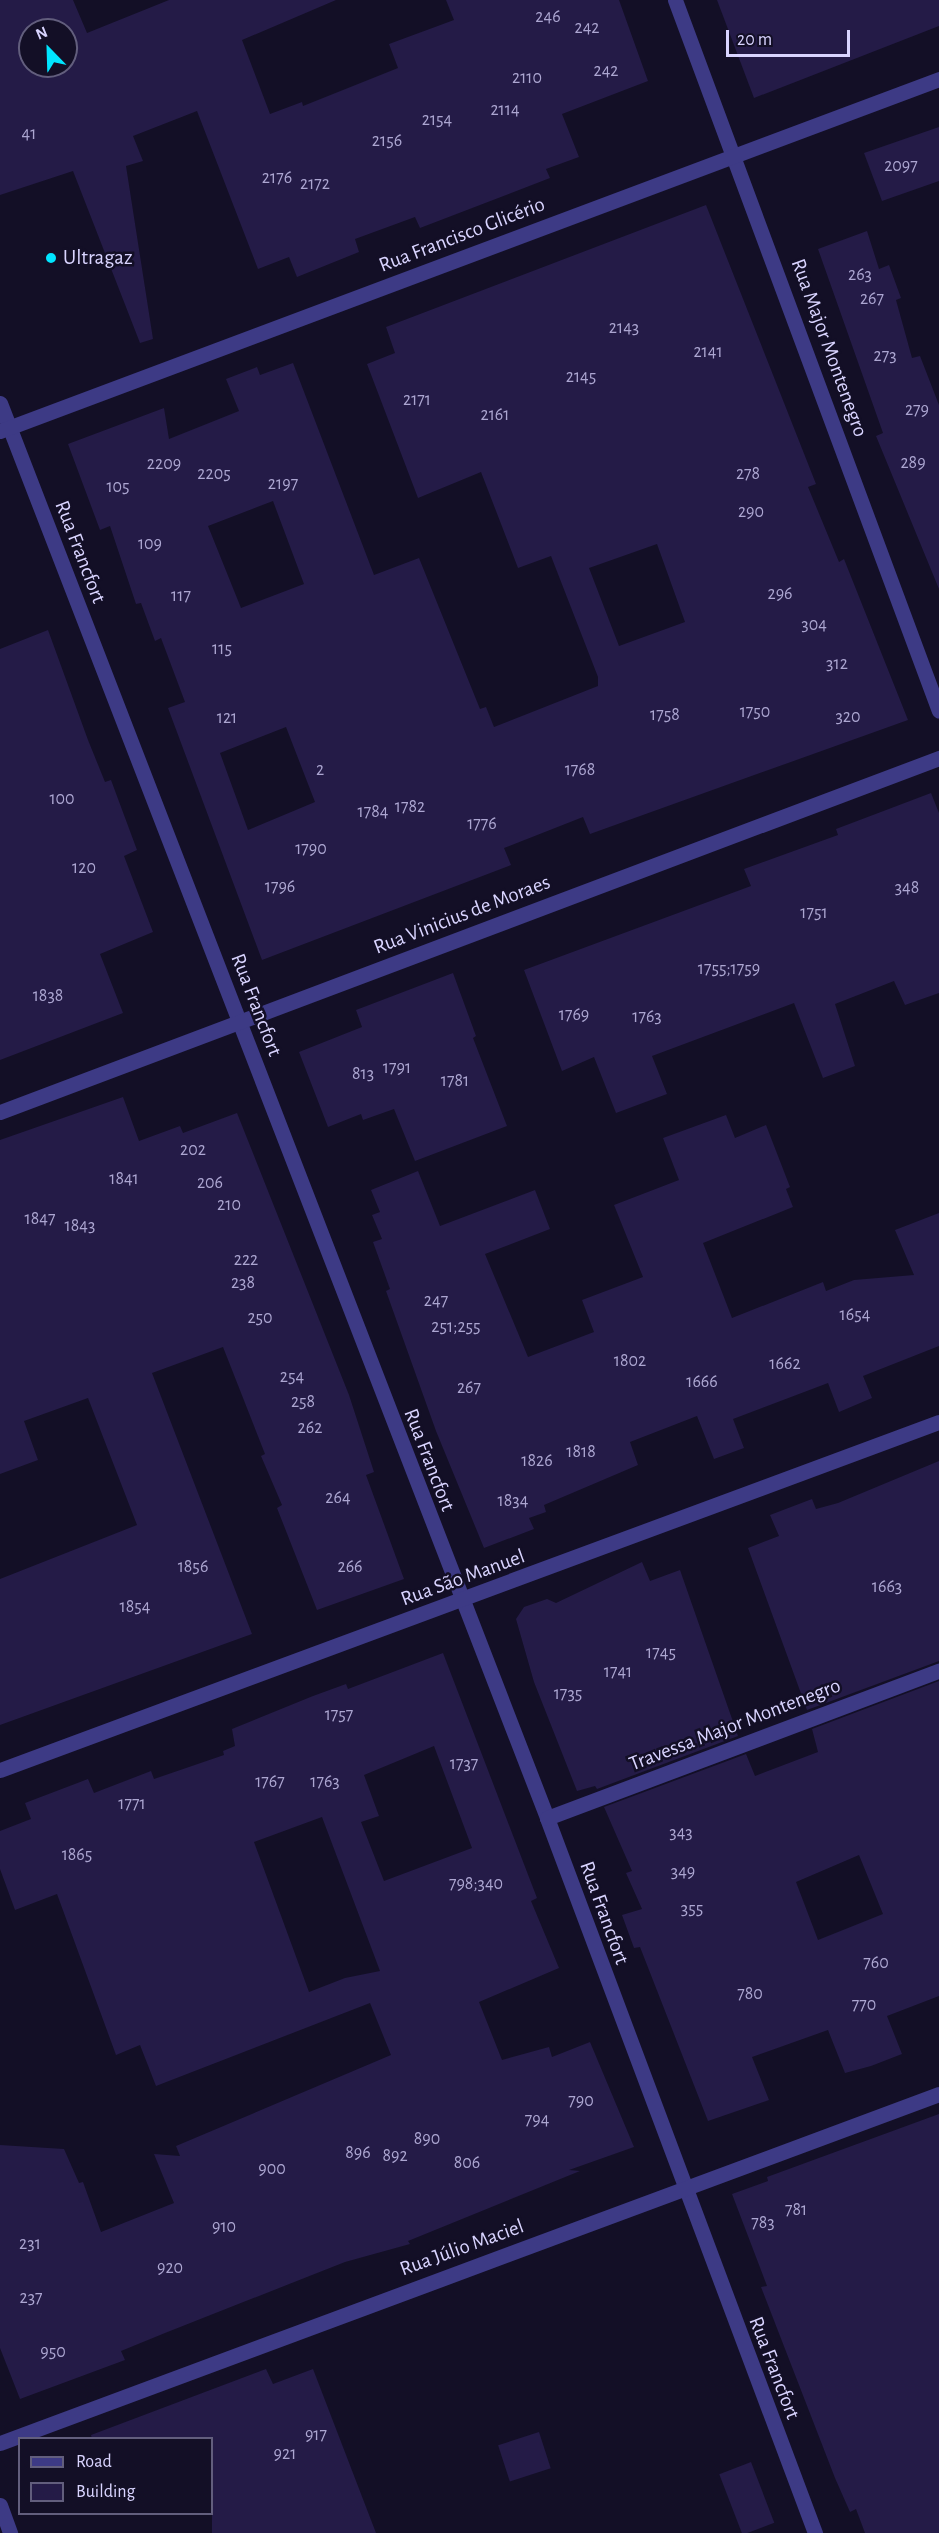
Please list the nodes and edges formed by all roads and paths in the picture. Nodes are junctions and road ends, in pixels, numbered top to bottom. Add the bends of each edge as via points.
1 (675, 0) edge
2 (939, 80) edge
3 (736, 155) junction
4 (0, 403) edge
5 (5, 429) edge
6 (939, 711) edge
7 (939, 758) edge
8 (240, 1021) junction
9 (0, 1112) edge
10 (939, 1422) edge
11 (460, 1602) junction
12 (939, 1671) edge
13 (0, 1770) edge
14 (547, 1818) junction
15 (939, 2094) edge
16 (683, 2188) junction
17 (0, 2443) edge
18 (0, 2505) edge
19 (10, 2533) edge
20 (815, 2533) edge

1 - 3 street, Rua Major Montenegro
2 - 3 street, Rua Francisco Glicério
3 - 5 street, Rua Francisco Glicério
3 - 6 street, Rua Major Montenegro
4 - 5 street, Rua Francfort
5 - 8 street, Rua Francfort
7 - 8 street, Rua Vinicius de Moraes
8 - 9 street, Rua Vinicius de Moraes
8 - 11 street, Rua Francfort
10 - 11 street, Rua São Manuel
11 - 13 street, Rua São Manuel
11 - 14 street, Rua Francfort
12 - 14 street, Travessa Major Montenegro
14 - 16 street, Rua Francfort
15 - 16 street, Rua Júlio Maciel
16 - 17 street, Rua Júlio Maciel
16 - 20 street, Rua Francfort
18 - 19 street

